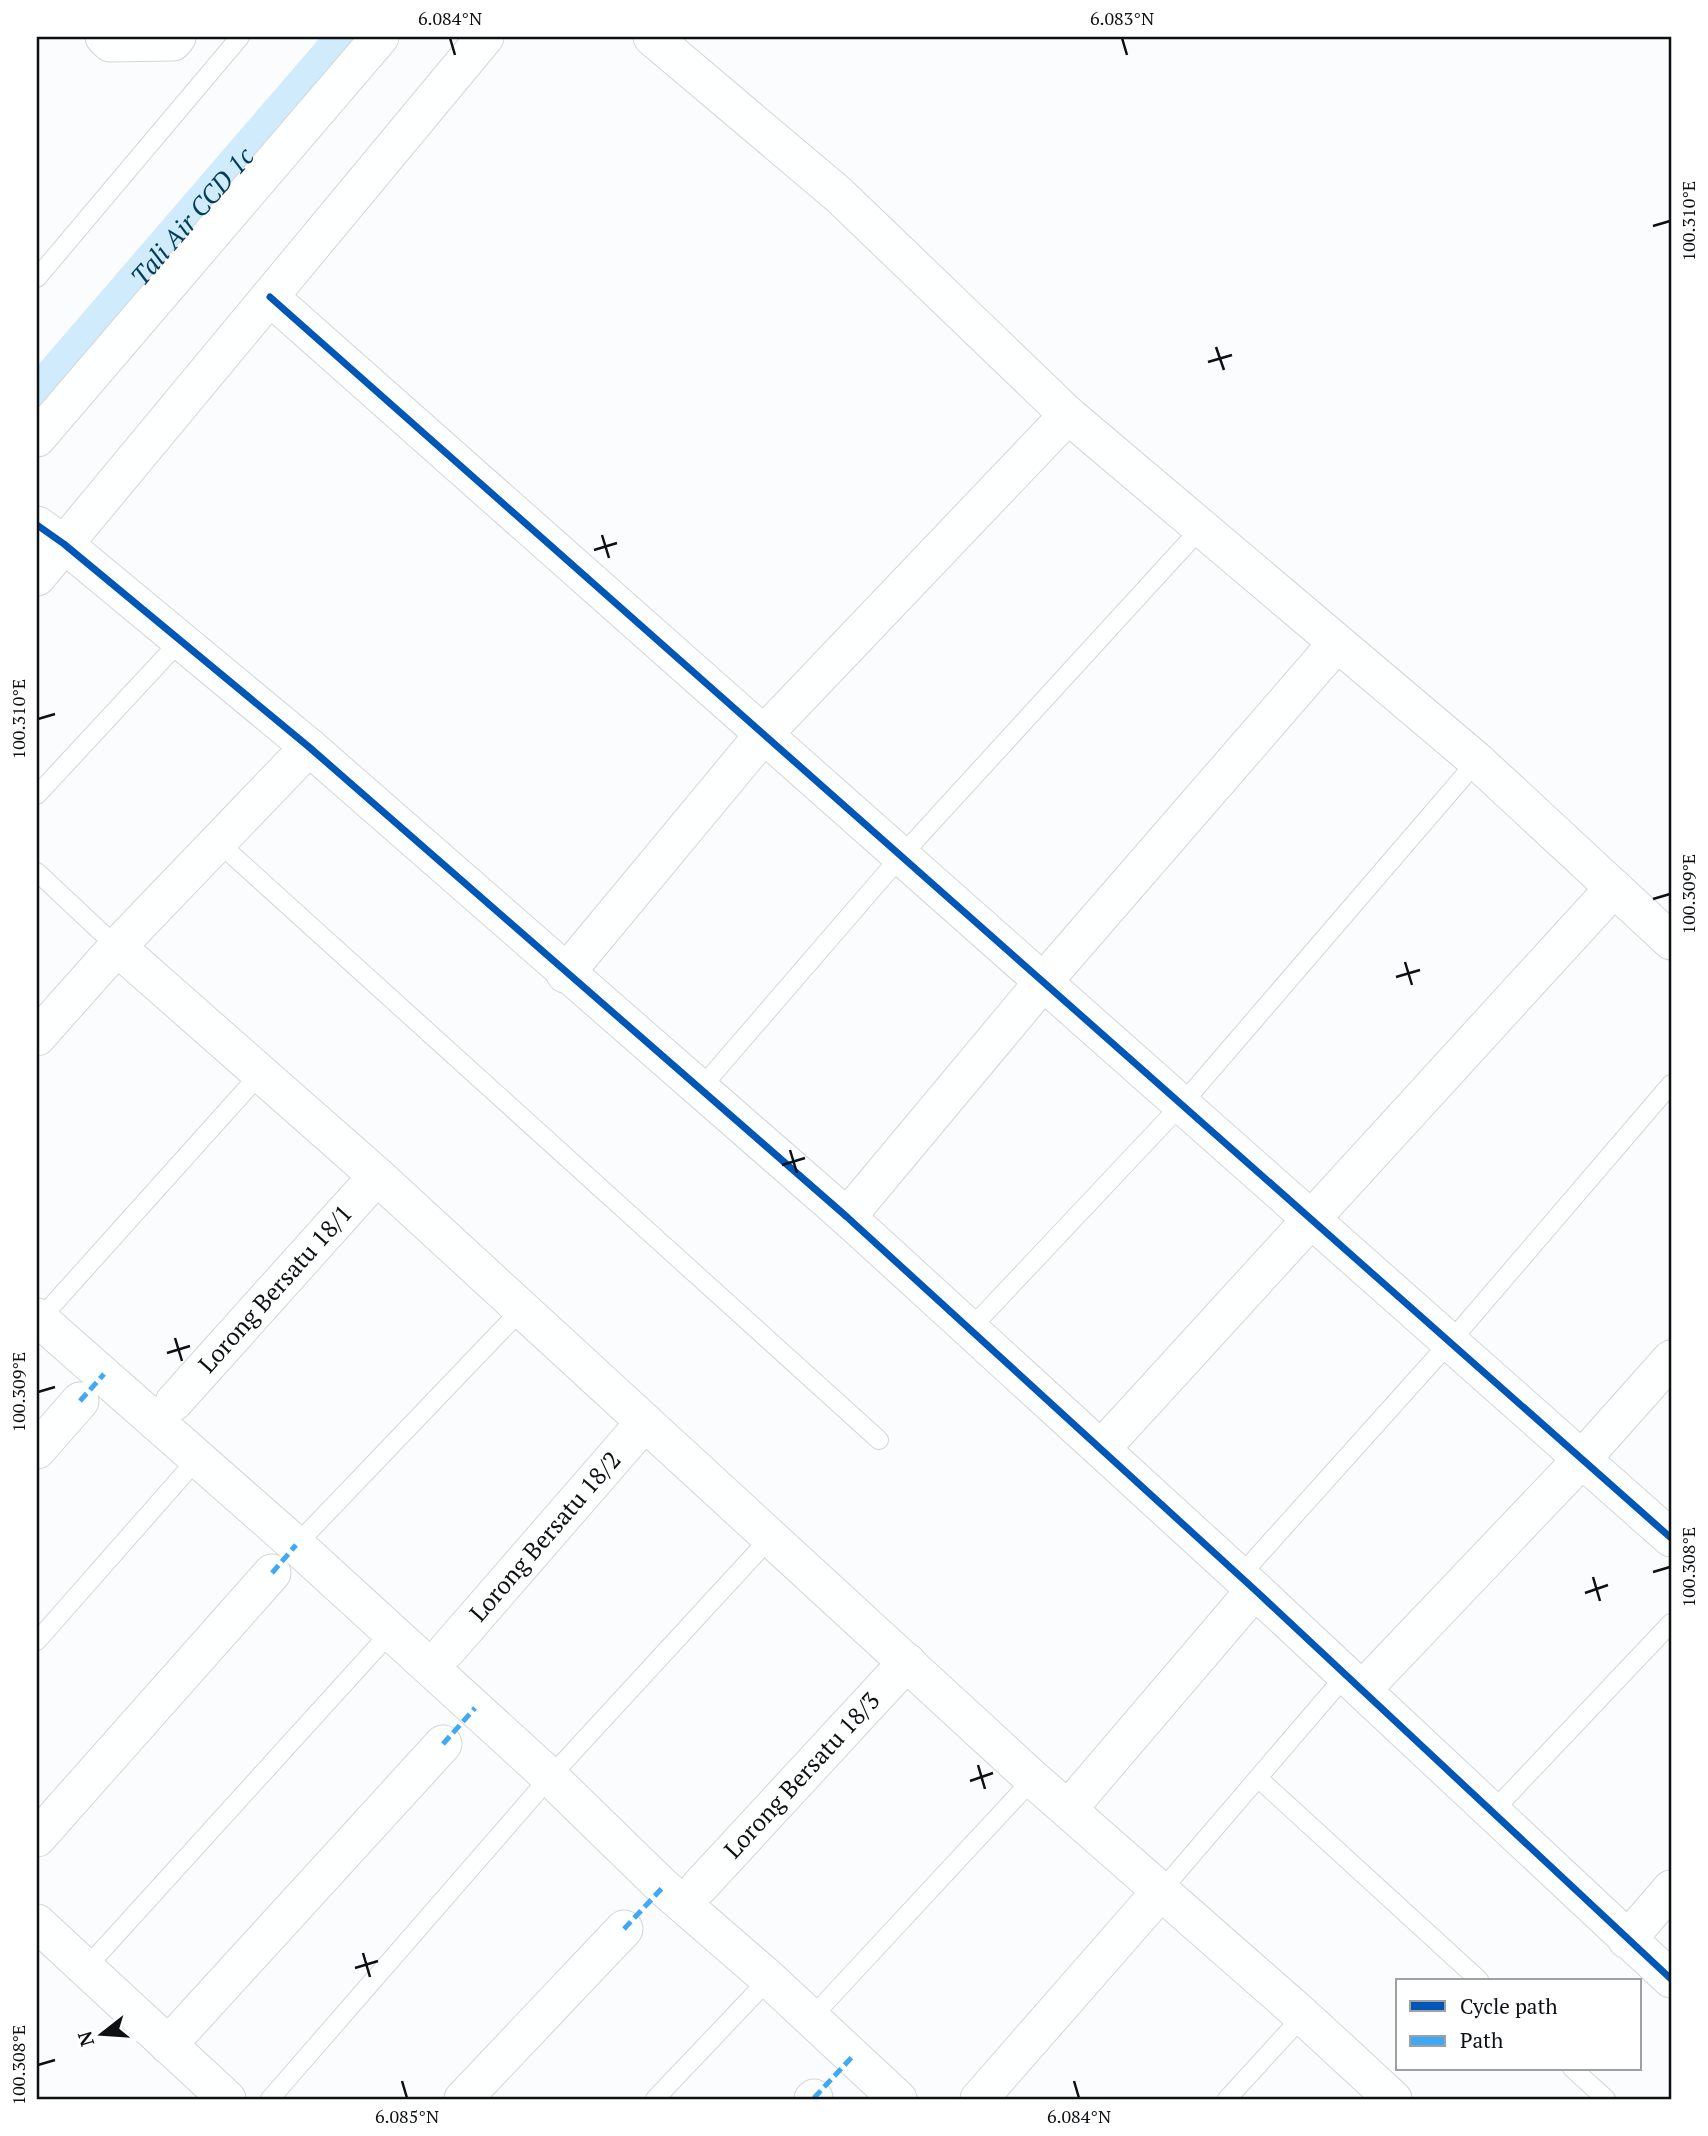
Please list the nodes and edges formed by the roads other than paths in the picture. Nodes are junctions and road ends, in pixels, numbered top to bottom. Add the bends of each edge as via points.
1 (104, 37) edge
2 (177, 37) edge
3 (240, 37) edge
4 (380, 37) edge
5 (485, 37) edge
6 (652, 37) edge
7 (37, 278) edge
8 (270, 297) junction
9 (1069, 415) junction
10 (37, 438) edge
11 (1203, 526) junction
12 (50, 535) edge
13 (37, 577) edge
14 (180, 641) junction
15 (1337, 643) junction
16 (764, 734) junction
17 (309, 747) junction
18 (1477, 761) junction
19 (37, 795) edge
20 (219, 843) junction
21 (901, 856) junction
22 (37, 872) edge
23 (1614, 888) junction
24 (1671, 941) edge
25 (117, 947) junction
26 (565, 974) junction
27 (1043, 982) junction
28 (37, 1037) edge
29 (260, 1074) junction
30 (1671, 1084) edge
31 (700, 1089) junction
32 (1182, 1104) junction
33 (377, 1177) junction
34 (847, 1217) junction
35 (1311, 1219) junction
36 (522, 1309) junction
37 (38, 1318) edge
38 (971, 1328) junction
39 (1450, 1342) junction
40 (1671, 1359) edge
41 (80, 1401) dead end
42 (174, 1402) dead end
43 (645, 1422) junction
44 (879, 1440) dead end
45 (1101, 1449) junction
46 (37, 1450) edge
47 (198, 1458) junction
48 (1582, 1459) junction
49 (770, 1538) junction
50 (1671, 1538) edge
51 (296, 1545) junction
52 (272, 1573) dead end
53 (1247, 1583) junction
54 (1671, 1623) edge
55 (391, 1632) junction
56 (37, 1641) edge
57 (447, 1650) dead end
58 (907, 1662) junction
59 (1354, 1683) junction
60 (443, 1744) dead end
61 (550, 1777) junction
62 (1258, 1778) junction
63 (1033, 1779) junction
64 (1069, 1808) junction
65 (1493, 1811) junction
66 (37, 1838) edge
67 (699, 1887) dead end
68 (1671, 1889) edge
69 (1161, 1891) junction
70 (37, 1923) edge
71 (624, 1929) dead end
72 (1627, 1940) junction
73 (86, 1968) junction
74 (769, 1979) junction
75 (1478, 1979) edge
76 (1671, 1979) edge
77 (1303, 2016) junction
78 (811, 2018) junction
79 (168, 2045) junction
80 (1574, 2070) edge
81 (227, 2099) edge
82 (270, 2099) edge
83 (463, 2099) edge
84 (655, 2099) edge
85 (898, 2099) edge
86 (979, 2099) edge
87 (1227, 2099) edge
88 (1393, 2099) edge
89 (1606, 2099) edge

1 - 2 street via 110,43 173,42
3 - 7 lane
4 - 10 street
5 - 8 street
6 - 9 street via 839,195
8 - 12 street
8 - 16 street
9 - 11 street
9 - 16 street
11 - 15 street
11 - 21 lane
12 - 13 street
12 - 14 street
14 - 17 street
14 - 19 lane
15 - 18 street
15 - 27 street
16 - 21 street
16 - 26 street
17 - 20 street
17 - 26 street
18 - 23 street
18 - 32 lane
20 - 25 street
20 - 44 lane
21 - 27 street
21 - 31 lane
22 - 25 lane
23 - 24 street
23 - 35 street
25 - 28 street
25 - 29 street
26 - 31 street
27 - 32 street
27 - 34 street
29 - 33 street
29 - 37 lane
30 - 39 lane
31 - 34 street
32 - 35 street
32 - 38 lane
33 - 36 street
33 - 42 street, Lorong Bersatu 18/1
34 - 38 street
35 - 39 street
35 - 45 street
36 - 43 street
36 - 51 lane
37 - 47 street
38 - 45 street
39 - 48 street
39 - 53 lane
40 - 48 street
41 - 46 street
43 - 49 street
43 - 57 street, Lorong Bersatu 18/2
45 - 53 street
47 - 51 street
47 - 56 lane
48 - 50 street
48 - 59 street
49 - 58 street
49 - 61 lane
51 - 55 street
52 - 66 street
53 - 59 street
53 - 64 street
54 - 65 lane
55 - 61 street
55 - 73 lane
58 - 63 street
58 - 67 street, Lorong Bersatu 18/3
59 - 62 lane
59 - 65 street
60 - 79 street
61 - 74 street via 663,1887
61 - 82 lane
62 - 69 lane
62 - 75 lane
63 - 64 street
63 - 78 lane
64 - 69 street
65 - 72 street
68 - 72 street
69 - 77 street
69 - 86 street
70 - 73 street
71 - 83 street
72 - 76 street
73 - 79 street
74 - 78 street
74 - 84 lane
77 - 87 lane
77 - 88 street
78 - 85 street
79 - 81 street
80 - 89 lane

